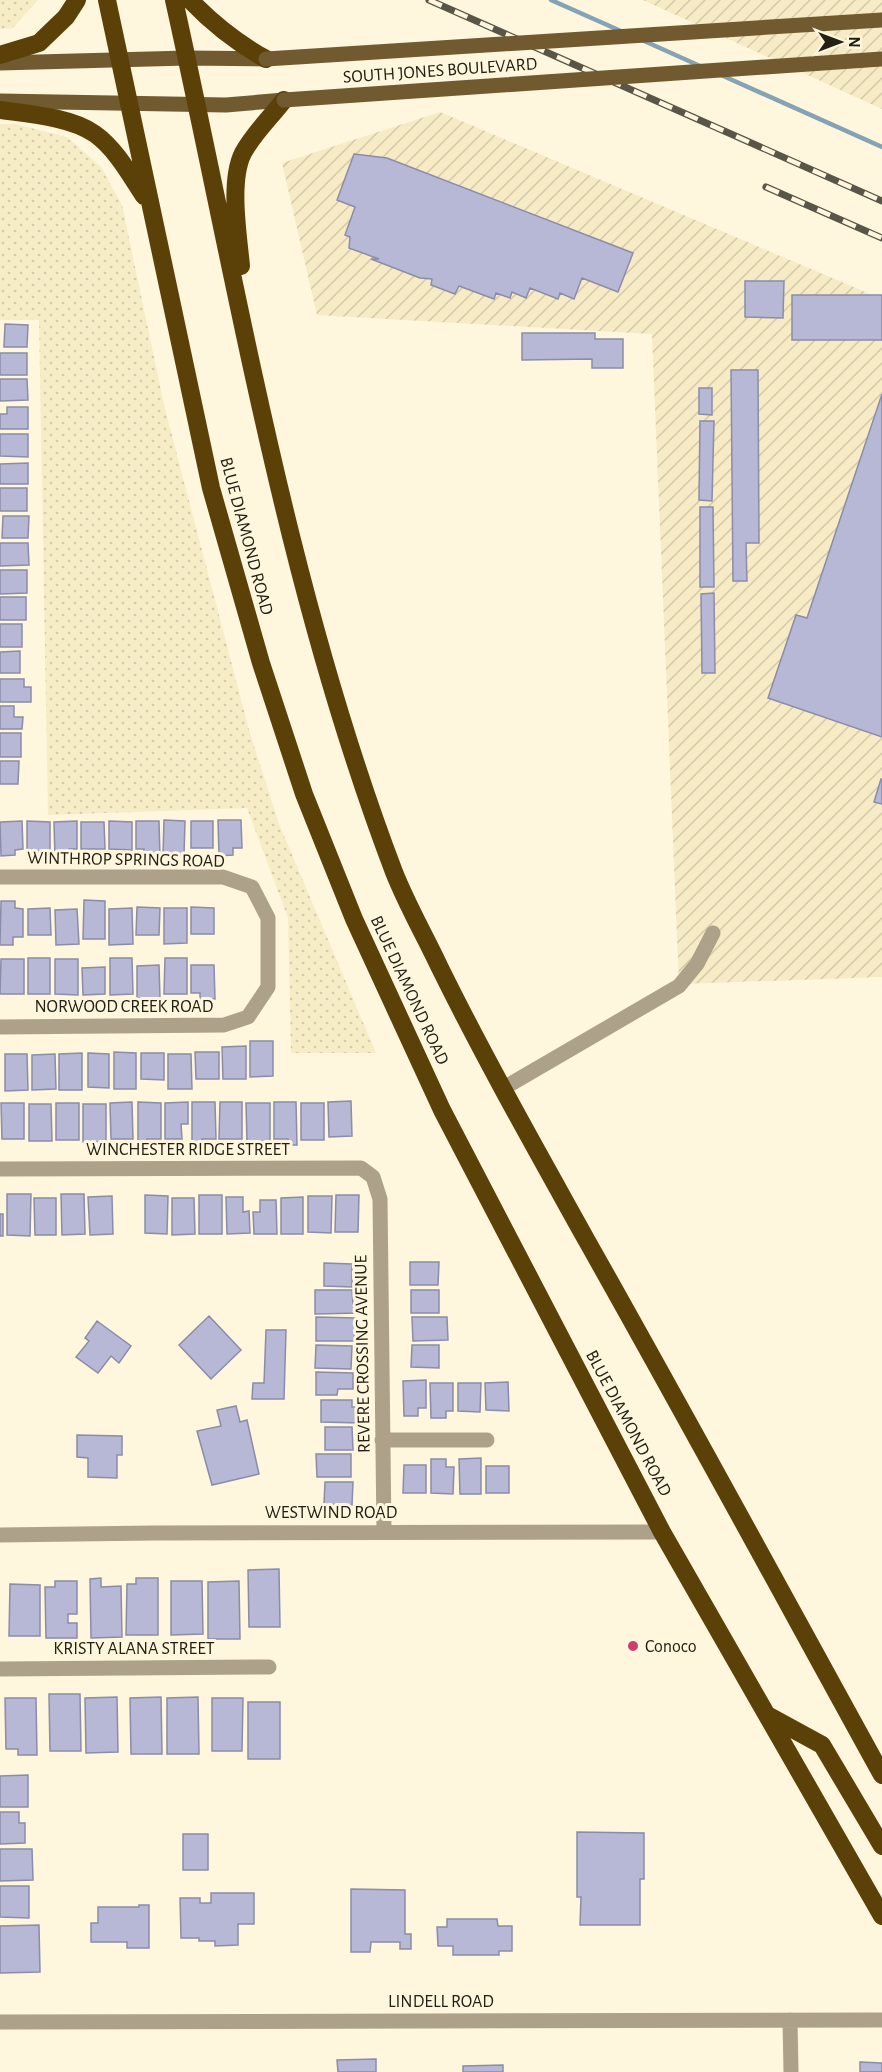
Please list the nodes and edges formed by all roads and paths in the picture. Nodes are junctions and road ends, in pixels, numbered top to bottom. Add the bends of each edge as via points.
1 (77, 0) edge
2 (108, 0) edge
3 (174, 0) edge
4 (190, 0) edge
5 (882, 20) edge
6 (0, 56) edge
7 (187, 58) junction
8 (266, 59) junction
9 (882, 59) edge
10 (119, 60) junction
11 (0, 63) edge
12 (0, 100) edge
13 (284, 100) junction
14 (128, 104) junction
15 (196, 105) junction
16 (0, 110) edge
17 (149, 203) junction
18 (246, 333) junction
19 (0, 877) edge
20 (713, 933) dead end
21 (268, 953) joint
22 (0, 1027) edge
23 (502, 1089) junction
24 (0, 1169) edge
25 (373, 1177) joint
26 (382, 1440) junction
27 (487, 1440) dead end
28 (384, 1532) junction
29 (662, 1532) junction
30 (0, 1535) edge
31 (269, 1667) dead end
32 (0, 1669) edge
33 (767, 1715) junction
34 (882, 1775) edge
35 (882, 1846) edge
36 (882, 1916) edge
37 (790, 2020) junction
38 (882, 2020) edge
39 (0, 2022) edge
40 (791, 2072) edge

1 - 6 highway via 66,17 39,43
2 - 10 highway, BLUE DIAMOND ROAD
3 - 7 highway, BLUE DIAMOND ROAD
4 - 8 highway via 231,38
5 - 8 main road, SOUTH JONES BOULEVARD, bridge
7 - 8 main road, SOUTH JONES BOULEVARD
7 - 10 main road, SOUTH JONES BOULEVARD
7 - 15 highway, BLUE DIAMOND ROAD
9 - 13 main road, SOUTH JONES BOULEVARD, bridge
10 - 11 main road, SOUTH JONES BOULEVARD
10 - 14 highway, BLUE DIAMOND ROAD
12 - 14 main road, SOUTH JONES BOULEVARD
13 - 15 main road, SOUTH JONES BOULEVARD
13 - 18 highway via 242,154 238,175
14 - 15 main road, SOUTH JONES BOULEVARD
14 - 17 highway, BLUE DIAMOND ROAD
15 - 18 highway, BLUE DIAMOND ROAD
16 - 17 highway via 76,124 95,134 115,154
17 - 29 highway, BLUE DIAMOND ROAD via 211,488 261,663 308,804 354,919 442,1110
18 - 23 highway, BLUE DIAMOND ROAD via 306,598 365,790 396,878
19 - 21 street, WINTHROP SPRINGS ROAD via 223,877 252,887 268,918
20 - 23 street via 697,964 679,986
21 - 22 street, NORWOOD CREEK ROAD via 268,987 248,1017 224,1025
23 - 34 highway, BLUE DIAMOND ROAD
24 - 25 street, WINCHESTER RIDGE STREET via 361,1168
25 - 26 street, REVERE CROSSING AVENUE via 380,1199
26 - 27 street
26 - 28 street, REVERE CROSSING AVENUE
28 - 29 street, WESTWIND ROAD
28 - 30 street, WESTWIND ROAD
29 - 33 highway, BLUE DIAMOND ROAD
31 - 32 street, KRISTY ALANA STREET
33 - 35 highway via 822,1745
33 - 36 highway, BLUE DIAMOND ROAD
37 - 38 street, LINDELL ROAD
37 - 39 street, LINDELL ROAD
37 - 40 street

